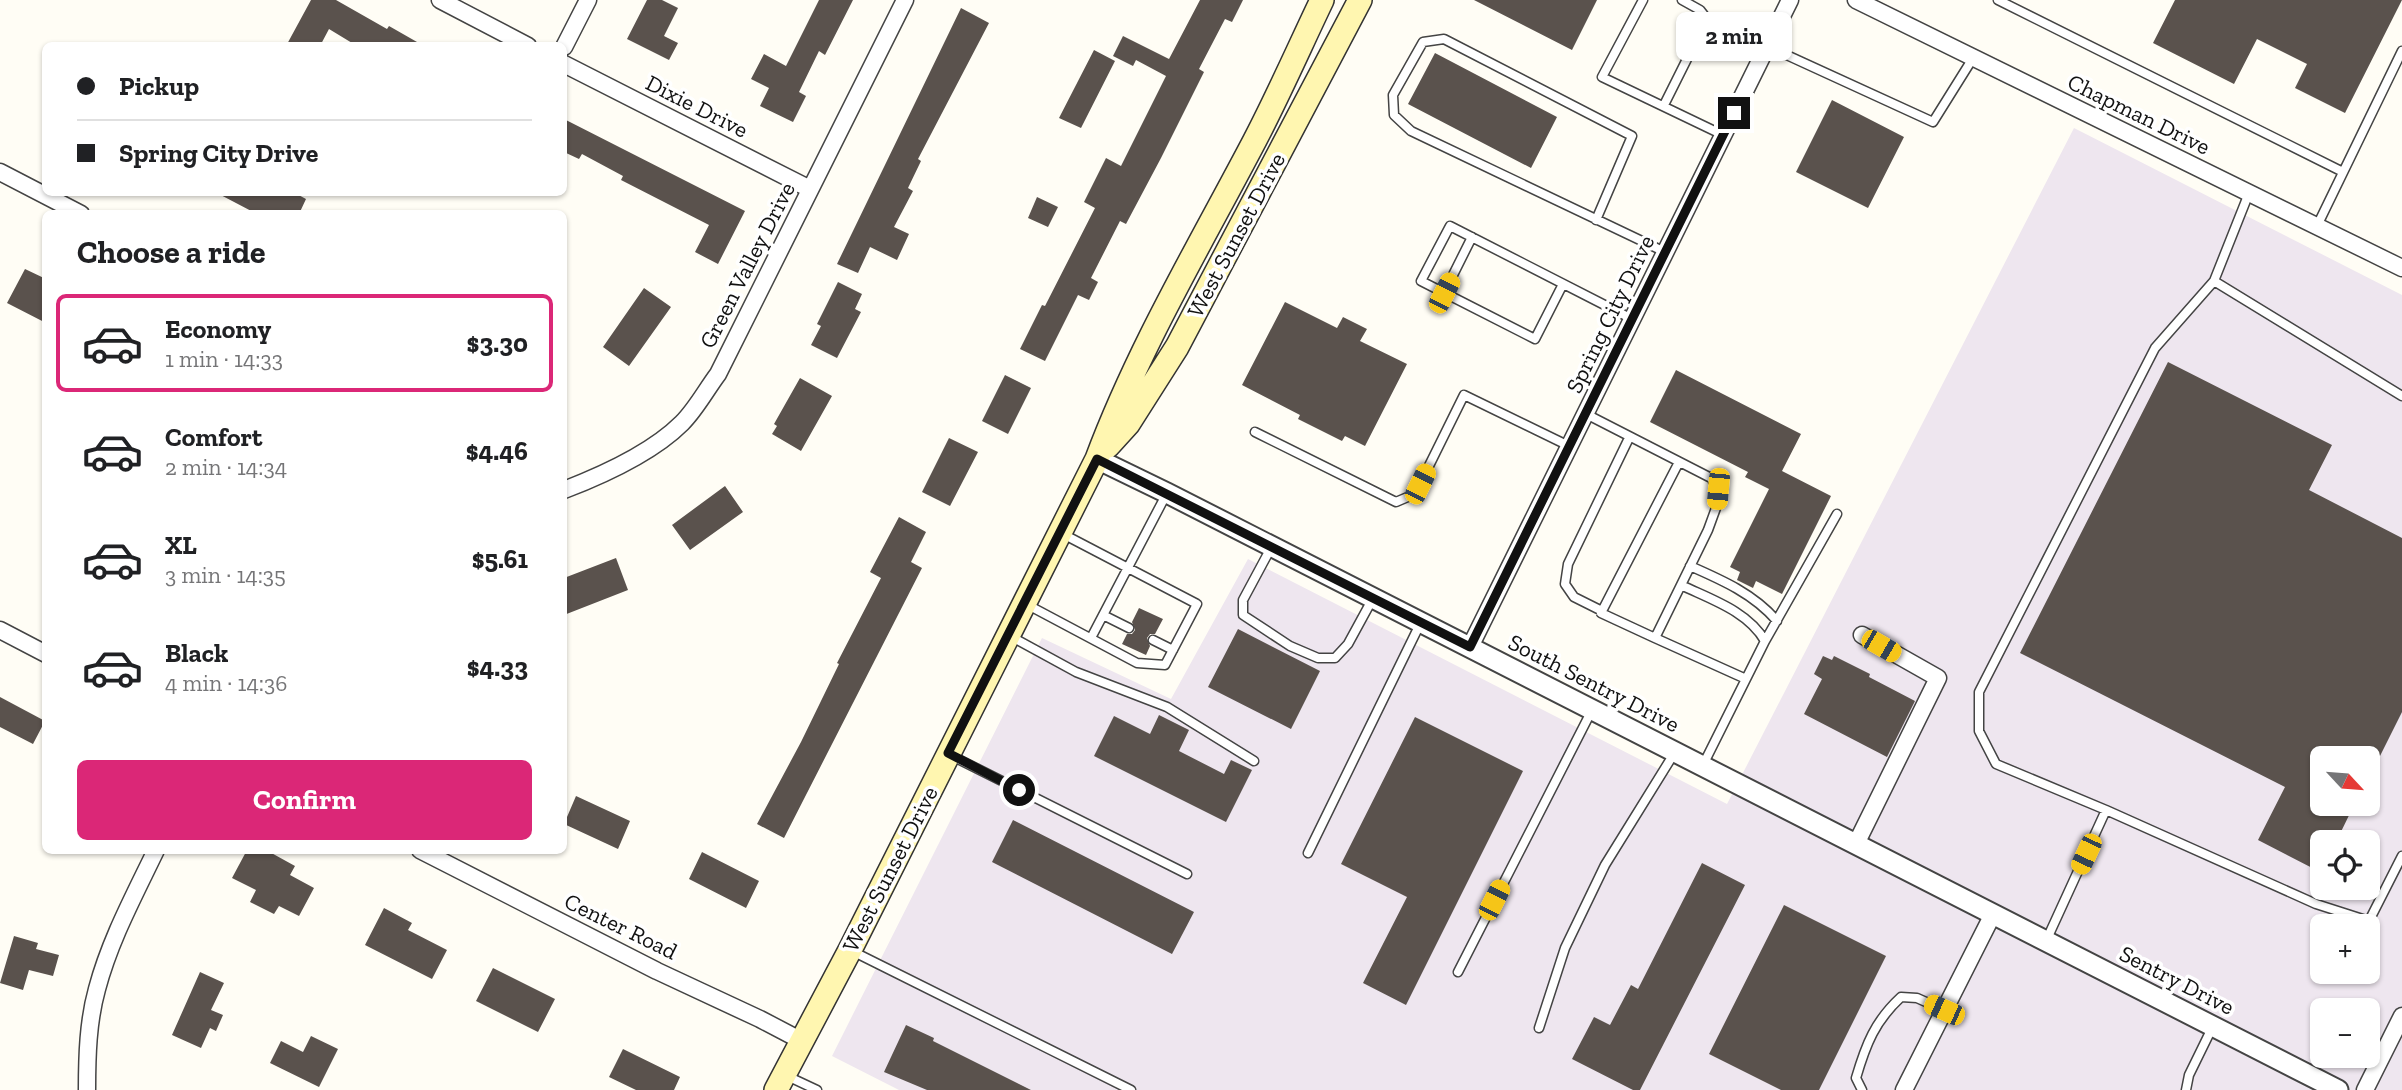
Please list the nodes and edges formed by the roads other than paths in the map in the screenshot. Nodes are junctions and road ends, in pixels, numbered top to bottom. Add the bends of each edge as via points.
1 (440, 0) edge
2 (588, 0) edge
3 (905, 0) edge
4 (1322, 0) edge
5 (1360, 0) edge
6 (1643, 0) edge
7 (1682, 0) edge
8 (1790, 0) edge
9 (1856, 0) edge
10 (1998, 0) edge
11 (520, 42) edge
12 (567, 42) edge
13 (1767, 47) junction
14 (2402, 51) edge
15 (1973, 58) junction
16 (567, 66) edge
17 (1664, 105) junction
18 (1723, 135) junction
19 (0, 172) edge
20 (2343, 172) junction
21 (810, 190) junction
22 (2249, 193) junction
23 (42, 194) edge
24 (46, 196) edge
25 (73, 210) edge
26 (1596, 220) junction
27 (2316, 226) junction
28 (1472, 237) junction
29 (1665, 253) junction
30 (2402, 268) edge
31 (2214, 281) junction
32 (1563, 284) junction
33 (1444, 293) junction
34 (1632, 319) junction
35 (2402, 396) edge
36 (1586, 414) junction
37 (1255, 432) dead end
38 (1629, 438) junction
39 (1569, 446) junction
40 (1097, 459) junction
41 (1679, 462) junction
42 (567, 490) edge
43 (1167, 493) junction
44 (1837, 514) dead end
45 (1059, 532) junction
46 (1272, 546) junction
47 (1690, 566) junction
48 (1128, 569) junction
49 (1681, 585) junction
50 (1373, 598) junction
51 (1023, 602) junction
52 (1602, 611) junction
53 (1103, 615) junction
54 (1777, 621) junction
55 (1421, 622) junction
56 (1129, 628) dead end
57 (0, 630) edge
58 (1007, 635) junction
59 (1861, 635) dead end
60 (1091, 638) junction
61 (1655, 638) junction
62 (1153, 640) dead end
63 (1765, 641) junction
64 (1470, 647) junction
65 (1173, 650) junction
66 (42, 652) edge
67 (1746, 679) junction
68 (1592, 710) junction
69 (1675, 751) junction
70 (948, 753) junction
71 (1254, 761) dead end
72 (1703, 766) junction
73 (2106, 810) junction
74 (1856, 844) junction
75 (1308, 853) dead end
76 (154, 854) edge
77 (428, 854) edge
78 (2402, 856) edge
79 (1187, 874) dead end
80 (1993, 914) junction
81 (2046, 941) junction
82 (850, 950) junction
83 (1458, 972) dead end
84 (1944, 1010) junction
85 (2402, 1016) edge
86 (2213, 1026) junction
87 (1539, 1028) dead end
88 (802, 1041) junction
89 (780, 1082) edge
90 (87, 1090) edge
91 (817, 1090) edge
92 (1131, 1090) edge
93 (1862, 1090) edge
94 (1904, 1090) edge
95 (2186, 1090) edge
96 (2338, 1090) edge
97 (2365, 1090) edge

1 - 11 street
2 - 12 street
3 - 21 street, Green Valley Drive
4 - 40 main road, West Sunset Drive via 1257,136 1154,328
5 - 40 main road, West Sunset Drive via 1177,347 1128,424
6 - 17 lane via 1602,77
7 - 17 lane via 1700,9 1707,19
8 - 13 street, Spring City Drive
9 - 15 street, Chapman Drive
10 - 20 lane
13 - 15 lane via 1933,122
13 - 18 street, Spring City Drive
14 - 20 lane
15 - 22 street, Chapman Drive
16 - 21 street, Dixie Drive
17 - 18 lane
18 - 29 street, Spring City Drive
19 - 23 street
20 - 27 lane
21 - 42 street, Green Valley Drive via 718,374 683,422 622,464
22 - 27 street, Chapman Drive
22 - 31 lane
24 - 25 street
26 - 26 lane via 1411,131 1394,115 1393,95 1423,42 1444,39 1632,136
26 - 29 lane
27 - 30 street, Chapman Drive
28 - 32 lane
28 - 33 lane
28 - 33 lane via 1450,226 1421,281
29 - 34 street, Spring City Drive
31 - 35 lane
31 - 73 lane via 2155,348 1979,692 1979,731 1996,764
32 - 33 lane via 1535,339
32 - 34 lane
34 - 36 street, Spring City Drive
36 - 38 lane
36 - 39 street, Spring City Drive
37 - 39 lane via 1396,502 1410,496 1420,484 1464,395
38 - 41 lane
38 - 52 lane via 1568,564 1565,584 1574,597
39 - 64 street, Spring City Drive
40 - 43 street, South Sentry Drive
40 - 45 main road, West Sunset Drive
41 - 47 lane via 1711,478 1718,489 1716,508
41 - 52 lane
43 - 46 street, South Sentry Drive
43 - 48 lane
44 - 54 lane
45 - 48 lane
45 - 51 main road, West Sunset Drive
46 - 50 street, South Sentry Drive
46 - 50 lane via 1243,600 1243,615 1290,646 1318,658 1335,658
47 - 49 lane
47 - 54 lane via 1757,600
48 - 53 lane
48 - 65 lane via 1197,604
49 - 61 lane
49 - 63 lane via 1738,613
50 - 55 street, South Sentry Drive
51 - 58 main road, West Sunset Drive
51 - 60 lane
52 - 61 lane
53 - 56 lane
53 - 60 lane
54 - 63 lane
55 - 64 street, South Sentry Drive
55 - 75 lane
57 - 66 street
58 - 70 main road, West Sunset Drive
58 - 71 lane via 1076,672 1167,707
59 - 74 street via 1938,678
60 - 65 lane via 1137,663 1165,665
61 - 67 lane
62 - 65 lane
63 - 67 lane
64 - 68 street, South Sentry Drive
67 - 72 lane
68 - 69 street, South Sentry Drive
68 - 83 lane
69 - 72 street, South Sentry Drive
69 - 87 lane via 1605,865 1565,948
70 - 79 lane
70 - 82 main road, West Sunset Drive
72 - 74 street, South Sentry Drive
73 - 78 lane via 2316,904 2370,921
73 - 81 lane
74 - 80 street, South Sentry Drive
76 - 90 street via 115,935 99,982 91,1018
77 - 88 street, Center Road
80 - 81 street, Sentry Drive
80 - 84 street
81 - 86 street, Sentry Drive
82 - 88 main road, West Sunset Drive
82 - 92 lane
84 - 93 lane via 1917,998 1901,997 1888,1009 1867,1041 1856,1077
84 - 94 street
85 - 97 street
86 - 95 lane
86 - 96 street, Sentry Drive
88 - 89 main road, West Sunset Drive
89 - 91 lane

